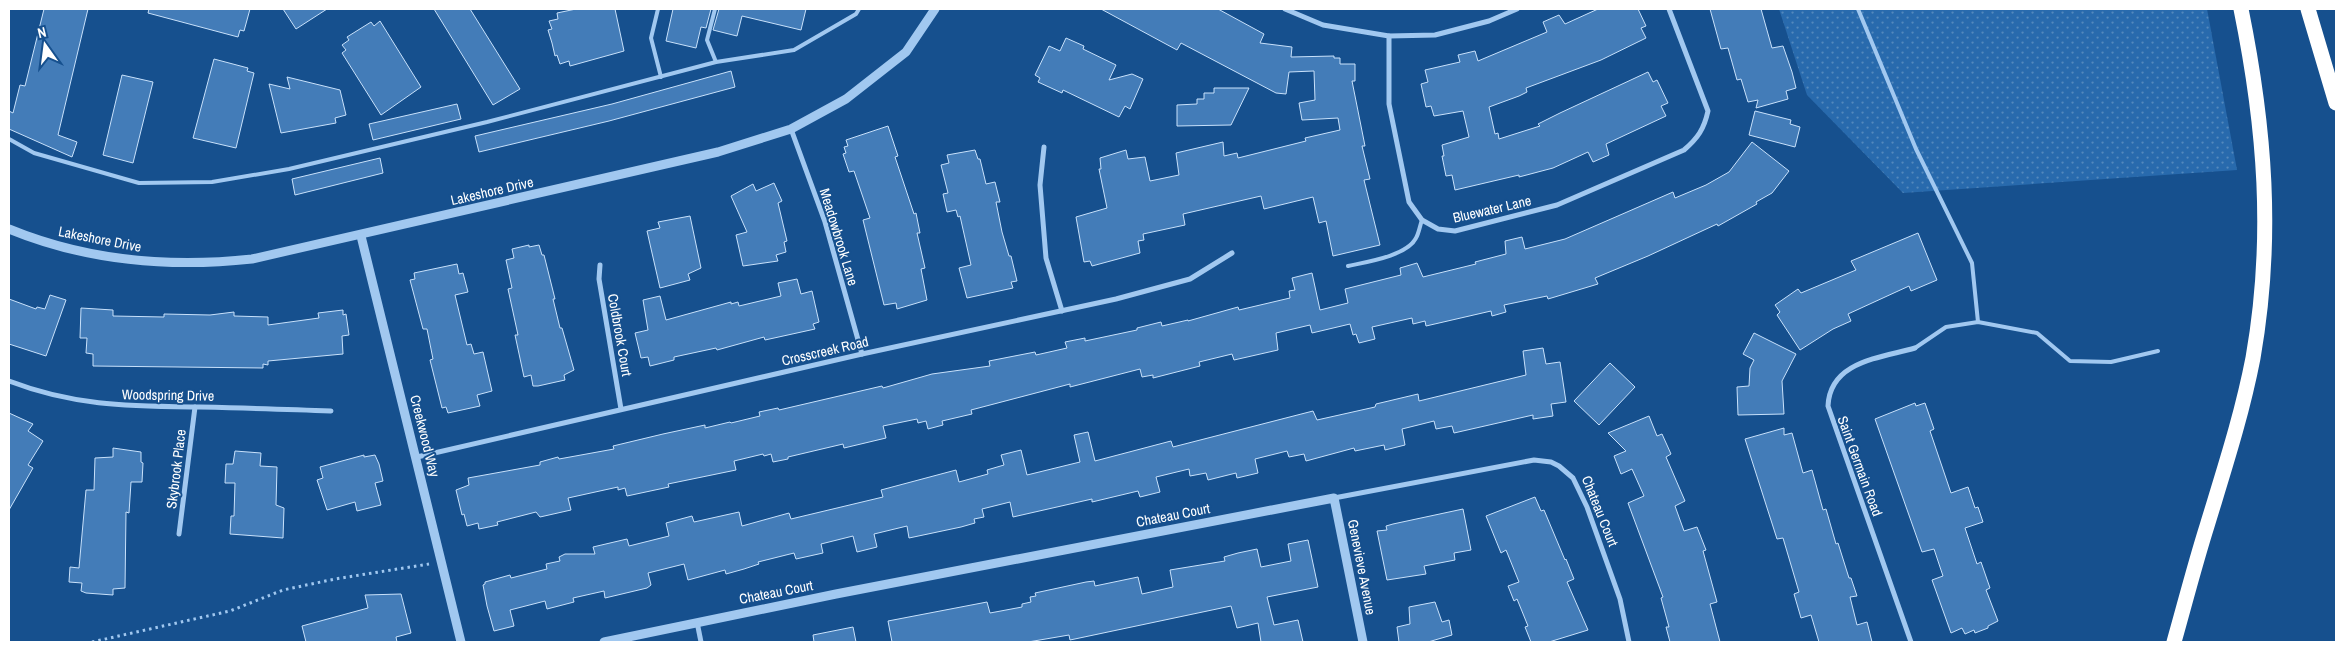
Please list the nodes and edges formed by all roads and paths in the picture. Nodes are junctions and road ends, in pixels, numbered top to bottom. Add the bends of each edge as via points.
1 (658, 9) edge
2 (715, 9) edge
3 (860, 9) edge
4 (935, 9) edge
5 (1285, 9) edge
6 (1517, 9) edge
7 (1669, 9) edge
8 (1858, 9) edge
9 (2241, 9) edge
10 (2308, 9) edge
11 (1389, 36) junction
12 (716, 62) junction
13 (661, 76) junction
14 (2336, 103) edge
15 (791, 129) junction
16 (9, 138) edge
17 (1044, 147) dead end
18 (1422, 220) junction
19 (9, 229) edge
20 (361, 236) junction
21 (1232, 253) dead end
22 (600, 265) dead end
23 (1348, 266) dead end
24 (1062, 311) junction
25 (1978, 322) junction
26 (1915, 348) joint
27 (2158, 351) dead end
28 (862, 354) junction
29 (9, 381) edge
30 (195, 407) junction
31 (621, 409) junction
32 (331, 411) dead end
33 (417, 457) junction
34 (1334, 498) junction
35 (179, 534) dead end
36 (442, 562) junction
37 (697, 621) junction
38 (92, 642) edge
39 (461, 642) edge
40 (604, 642) edge
41 (701, 642) edge
42 (1363, 642) edge
43 (1629, 642) edge
44 (1911, 642) edge
45 (2174, 642) edge

1 - 13 lane via 651,38
2 - 12 lane via 707,40
3 - 12 lane via 794,50
4 - 15 street, Lakeshore Drive via 906,52 875,78 846,99
5 - 11 street via 1324,24
6 - 11 street via 1489,21 1435,35
7 - 18 street, Bluewater Lane via 1708,111 1706,124 1697,139 1684,150 1557,205 1455,231 1438,230
8 - 25 lane via 1916,149 1972,263
9 - 45 highway via 2262,140 2266,199 2264,275 2244,400
10 - 14 highway
11 - 18 street via 1389,104 1410,202
12 - 13 lane
13 - 16 lane via 289,169 212,182 140,183 34,154
15 - 20 street, Lakeshore Drive via 718,152
15 - 28 street, Meadowbrook Lane via 825,222
17 - 24 street via 1040,185 1046,258
18 - 23 lane via 1416,240 1407,247 1385,257
19 - 20 street, Lakeshore Drive via 92,254 172,264 252,259
20 - 33 street, Creekwood Way
21 - 24 street, Crosscreek Road via 1190,279
22 - 31 street, Coldbrook Court via 599,279
24 - 28 street, Crosscreek Road
25 - 26 lane via 1946,327
25 - 27 lane via 2037,333 2070,362 2111,362
26 - 44 street, Saint Germain Road via 1846,370 1835,381 1828,406
28 - 31 street, Crosscreek Road
29 - 30 street, Woodspring Drive via 44,394 81,402
30 - 32 street, Woodspring Drive
30 - 35 street, Skybrook Place
31 - 33 street, Crosscreek Road
33 - 36 street, Creekwood Way
34 - 37 street, Chateau Court
34 - 42 street, Genevieve Avenue
34 - 43 street, Chateau Court via 1534,460 1559,466 1573,478 1587,508 1620,599
36 - 38 path via 326,580 283,590 230,611
36 - 39 street, Creekwood Way
37 - 40 street, Chateau Court
37 - 41 street

